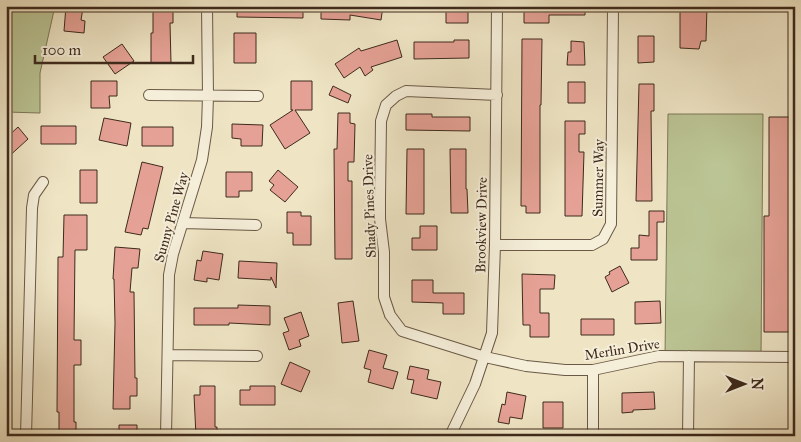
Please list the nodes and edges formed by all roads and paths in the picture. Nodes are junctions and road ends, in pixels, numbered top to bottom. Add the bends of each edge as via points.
1 (207, 6) edge
2 (497, 6) edge
3 (613, 6) edge
4 (149, 95) dead end
5 (497, 95) junction
6 (208, 96) junction
7 (258, 96) dead end
8 (43, 182) dead end
9 (183, 223) junction
10 (256, 225) dead end
11 (495, 245) junction
12 (168, 355) junction
13 (257, 356) dead end
14 (689, 356) junction
15 (795, 356) edge
16 (485, 357) junction
17 (593, 370) junction
18 (26, 436) edge
19 (166, 436) edge
20 (450, 436) edge
21 (593, 436) edge
22 (688, 436) edge

1 - 6 street, Sunny Pine Way
2 - 5 street, Brookview Drive
3 - 11 street, Summer Way via 611,224 603,239 592,245
4 - 6 street
5 - 11 street, Brookview Drive
5 - 16 street, Shady Pines Drive via 406,91 386,105 382,121 380,219 384,296 390,315 402,331
6 - 7 street
6 - 9 street, Sunny Pine Way via 202,160
8 - 18 street via 34,195 32,208
9 - 10 street
9 - 12 street, Sunny Pine Way via 168,275
11 - 16 street, Brookview Drive via 492,333
12 - 13 street
12 - 19 street, Sunny Pine Way
14 - 15 street, Merlin Drive
14 - 17 street, Merlin Drive via 659,356
14 - 22 street
16 - 17 street, Merlin Drive via 526,366
16 - 20 street, Brookview Drive
17 - 21 street

